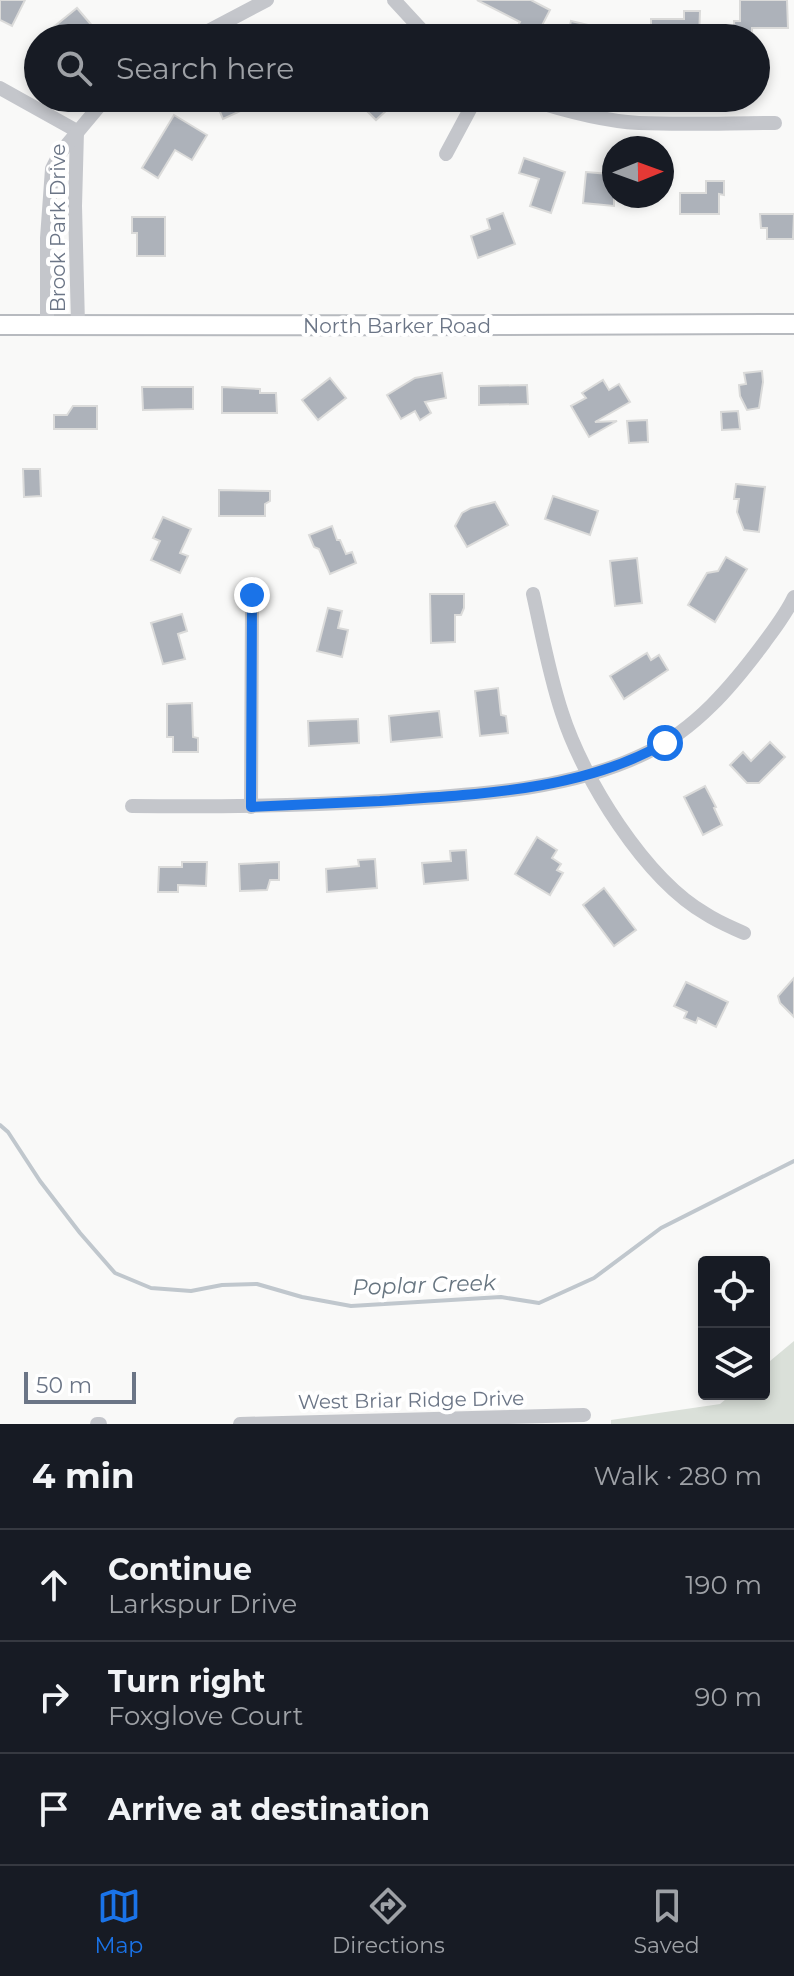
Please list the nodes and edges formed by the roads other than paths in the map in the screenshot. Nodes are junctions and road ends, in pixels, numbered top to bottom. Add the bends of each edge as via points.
1 (267, 0) edge
2 (394, 0) edge
3 (222, 24) edge
4 (416, 24) edge
5 (0, 88) edge
6 (24, 101) edge
7 (43, 112) edge
8 (94, 112) edge
9 (468, 112) edge
10 (576, 112) edge
11 (775, 123) dead end
12 (77, 131) junction
13 (446, 154) dead end
14 (47, 324) junction
15 (78, 324) junction
16 (794, 324) edge
17 (0, 325) edge
18 (533, 594) dead end
19 (252, 595) dead end
20 (794, 597) edge
21 (590, 775) junction
22 (132, 806) dead end
23 (251, 807) junction
24 (744, 933) dead end
25 (584, 1415) dead end
26 (478, 1421) edge
27 (240, 1424) edge

1 - 3 street
2 - 4 street
5 - 6 street
7 - 12 street
8 - 12 street, Brook Park Drive
9 - 13 street
10 - 11 street via 638,123
12 - 14 street, Brook Park Drive via 52,169
12 - 15 street, Brook Park Drive
14 - 15 main road, North Barker Road
14 - 17 main road, North Barker Road
15 - 16 main road, North Barker Road
18 - 21 street via 562,715
19 - 23 street
20 - 21 street via 745,668 699,718 648,753
21 - 23 street via 495,792
21 - 24 street via 644,860 704,914
22 - 23 street
25 - 26 street, West Briar Ridge Drive
26 - 27 street, West Briar Ridge Drive

